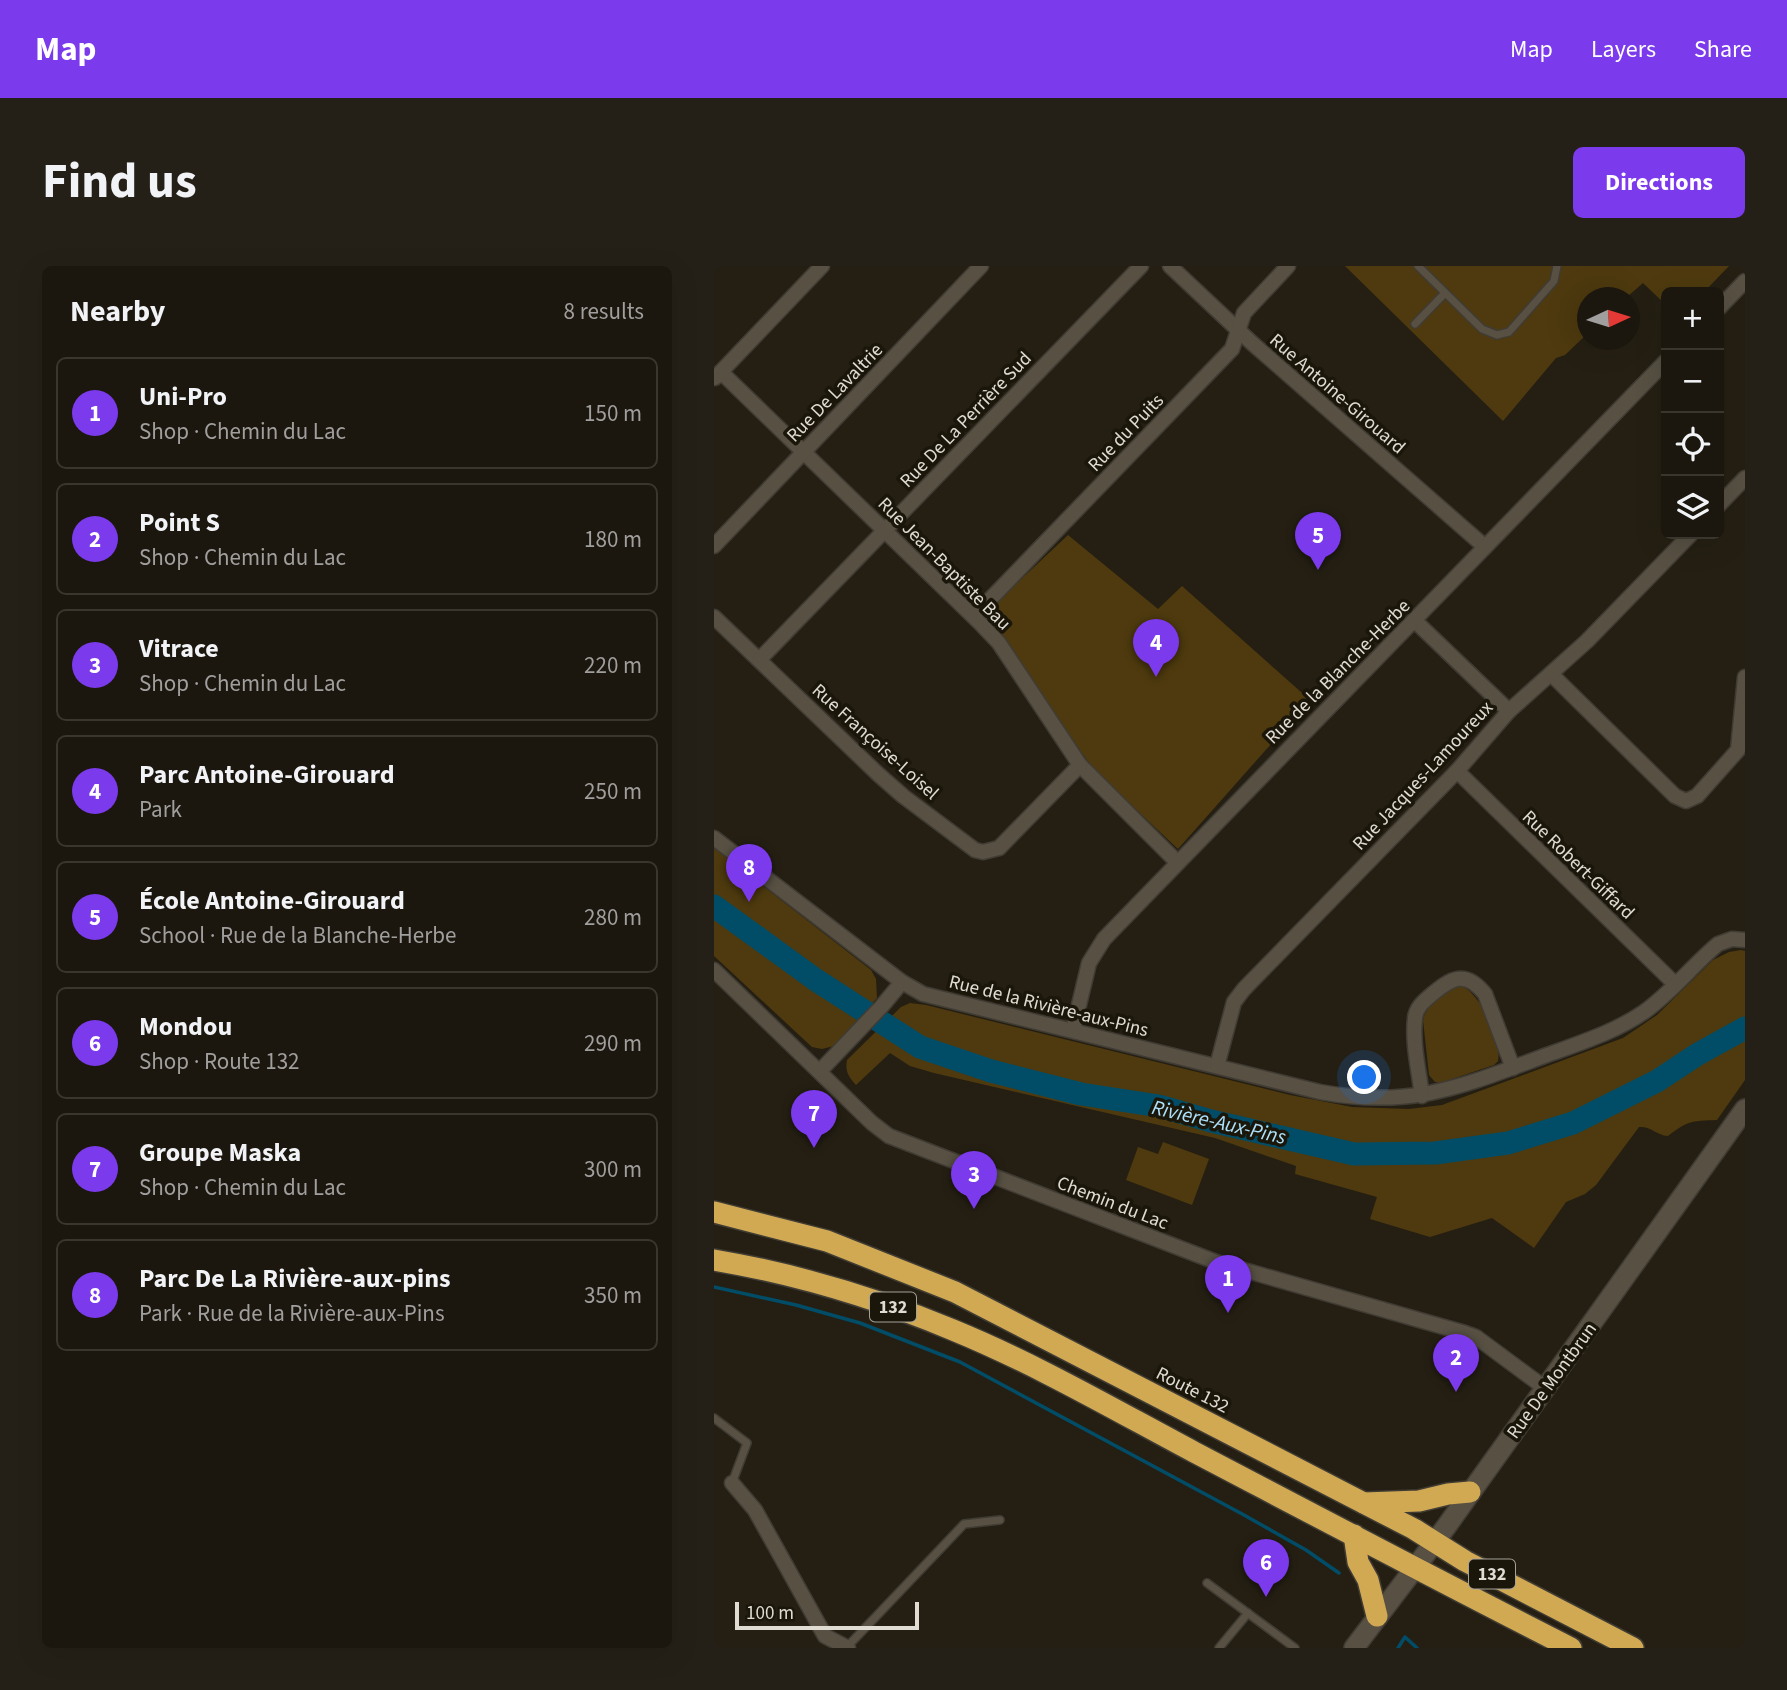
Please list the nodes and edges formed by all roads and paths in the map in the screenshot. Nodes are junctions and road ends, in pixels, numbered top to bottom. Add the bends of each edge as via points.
1 (822, 266) edge
2 (981, 266) edge
3 (1141, 266) edge
4 (1170, 266) edge
5 (1288, 266) edge
6 (1418, 266) edge
7 (1558, 266) edge
8 (1745, 281) edge
9 (1445, 293) junction
10 (1724, 303) edge
11 (1415, 324) dead end
12 (1239, 329) junction
13 (1661, 366) edge
14 (717, 376) edge
15 (803, 452) junction
16 (1745, 478) edge
17 (1724, 500) edge
18 (885, 529) junction
19 (1686, 539) edge
20 (714, 546) edge
21 (1484, 546) junction
22 (974, 616) junction
23 (714, 617) edge
24 (1414, 620) junction
25 (759, 660) junction
26 (1551, 674) junction
27 (1745, 677) edge
28 (1509, 711) junction
29 (1080, 765) junction
30 (1457, 771) junction
31 (714, 838) edge
32 (1177, 862) junction
33 (1745, 940) edge
34 (714, 970) edge
35 (902, 982) junction
36 (1675, 984) junction
37 (1073, 1030) junction
38 (1217, 1066) junction
39 (1513, 1068) junction
40 (820, 1071) junction
41 (1422, 1096) junction
42 (1745, 1109) edge
43 (714, 1212) edge
44 (714, 1260) edge
45 (1545, 1388) junction
46 (714, 1418) edge
47 (732, 1483) joint
48 (1470, 1492) junction
49 (1364, 1503) junction
50 (1000, 1520) dead end
51 (1354, 1535) junction
52 (1434, 1542) junction
53 (1416, 1567) junction
54 (1207, 1583) dead end
55 (1248, 1613) junction
56 (1377, 1616) junction
57 (847, 1648) edge
58 (1219, 1648) edge
59 (1295, 1648) edge
60 (1354, 1648) edge
61 (1571, 1648) edge
62 (1633, 1648) edge

1 - 14 street
2 - 15 street, Rue De Lavaltrie
3 - 18 street, Rue De La Perrière Sud
4 - 12 street, Rue Antoine-Girouard
5 - 12 street, Rue du Puits via 1244,313
6 - 9 lane
7 - 9 lane via 1554,281 1503,334 1482,330
8 - 10 street
9 - 11 lane
12 - 21 street, Rue Antoine-Girouard
12 - 22 street, Rue du Puits via 1232,349
13 - 21 street, Rue de la Blanche-Herbe
14 - 15 street, Rue Jean-Baptiste Bau
15 - 18 street, Rue Jean-Baptiste Bau
15 - 20 street, Rue De Lavaltrie
16 - 17 street
18 - 22 street, Rue Jean-Baptiste Bau
18 - 25 street, Rue De La Perrière Sud
19 - 26 street, Rue Jacques-Lamoureux
21 - 24 street, Rue de la Blanche-Herbe
22 - 29 street, Rue Jean-Baptiste Bau via 999,643
23 - 25 street, Rue Françoise-Loisel
24 - 28 street
24 - 32 street, Rue de la Blanche-Herbe
25 - 29 street, Rue Françoise-Loisel via 878,774 975,850 999,848
26 - 27 street via 1675,796 1686,801 1697,796 1738,750
26 - 28 street, Rue Jacques-Lamoureux
28 - 30 street, Rue Jacques-Lamoureux
29 - 32 street, Rue Jean-Baptiste Bau
30 - 36 street, Rue Robert-Giffard
30 - 38 street, Rue Jacques-Lamoureux via 1239,995
31 - 35 street, Rue de la Rivière-aux-Pins
32 - 37 street, Rue de la Blanche-Herbe via 1093,953
33 - 36 street, Rue de la Rivière-aux-Pins via 1718,944
34 - 40 street, Chemin du Lac
35 - 37 street, Rue de la Rivière-aux-Pins via 923,994
35 - 40 street
36 - 39 street, Rue de la Rivière-aux-Pins via 1628,1021
37 - 38 street, Rue de la Rivière-aux-Pins
38 - 41 street, Rue de la Rivière-aux-Pins via 1349,1097
39 - 41 street, Rue de la Rivière-aux-Pins
39 - 41 street via 1485,994 1467,979 1447,981 1423,1002 1415,1017
40 - 45 street, Chemin du Lac via 889,1136 1216,1262 1476,1337
42 - 45 street, Rue De Montbrun
43 - 49 highway, Route 132 / 132 via 827,1241 938,1284
44 - 51 highway, 132 via 835,1288 955,1331
45 - 48 street, Rue De Montbrun
46 - 47 lane via 747,1443
47 - 57 street via 755,1510 825,1636
48 - 49 highway via 1419,1501
48 - 52 street, Rue De Montbrun
49 - 52 highway, Route 132 / 132
50 - 57 lane via 964,1524
51 - 53 highway, 132
51 - 56 highway
52 - 53 street, Rue De Montbrun
52 - 62 highway, Route 132 / 132
53 - 56 street, Rue De Montbrun
53 - 61 highway, 132
54 - 55 lane
55 - 58 lane
55 - 59 lane
56 - 60 street, Rue De Montbrun

